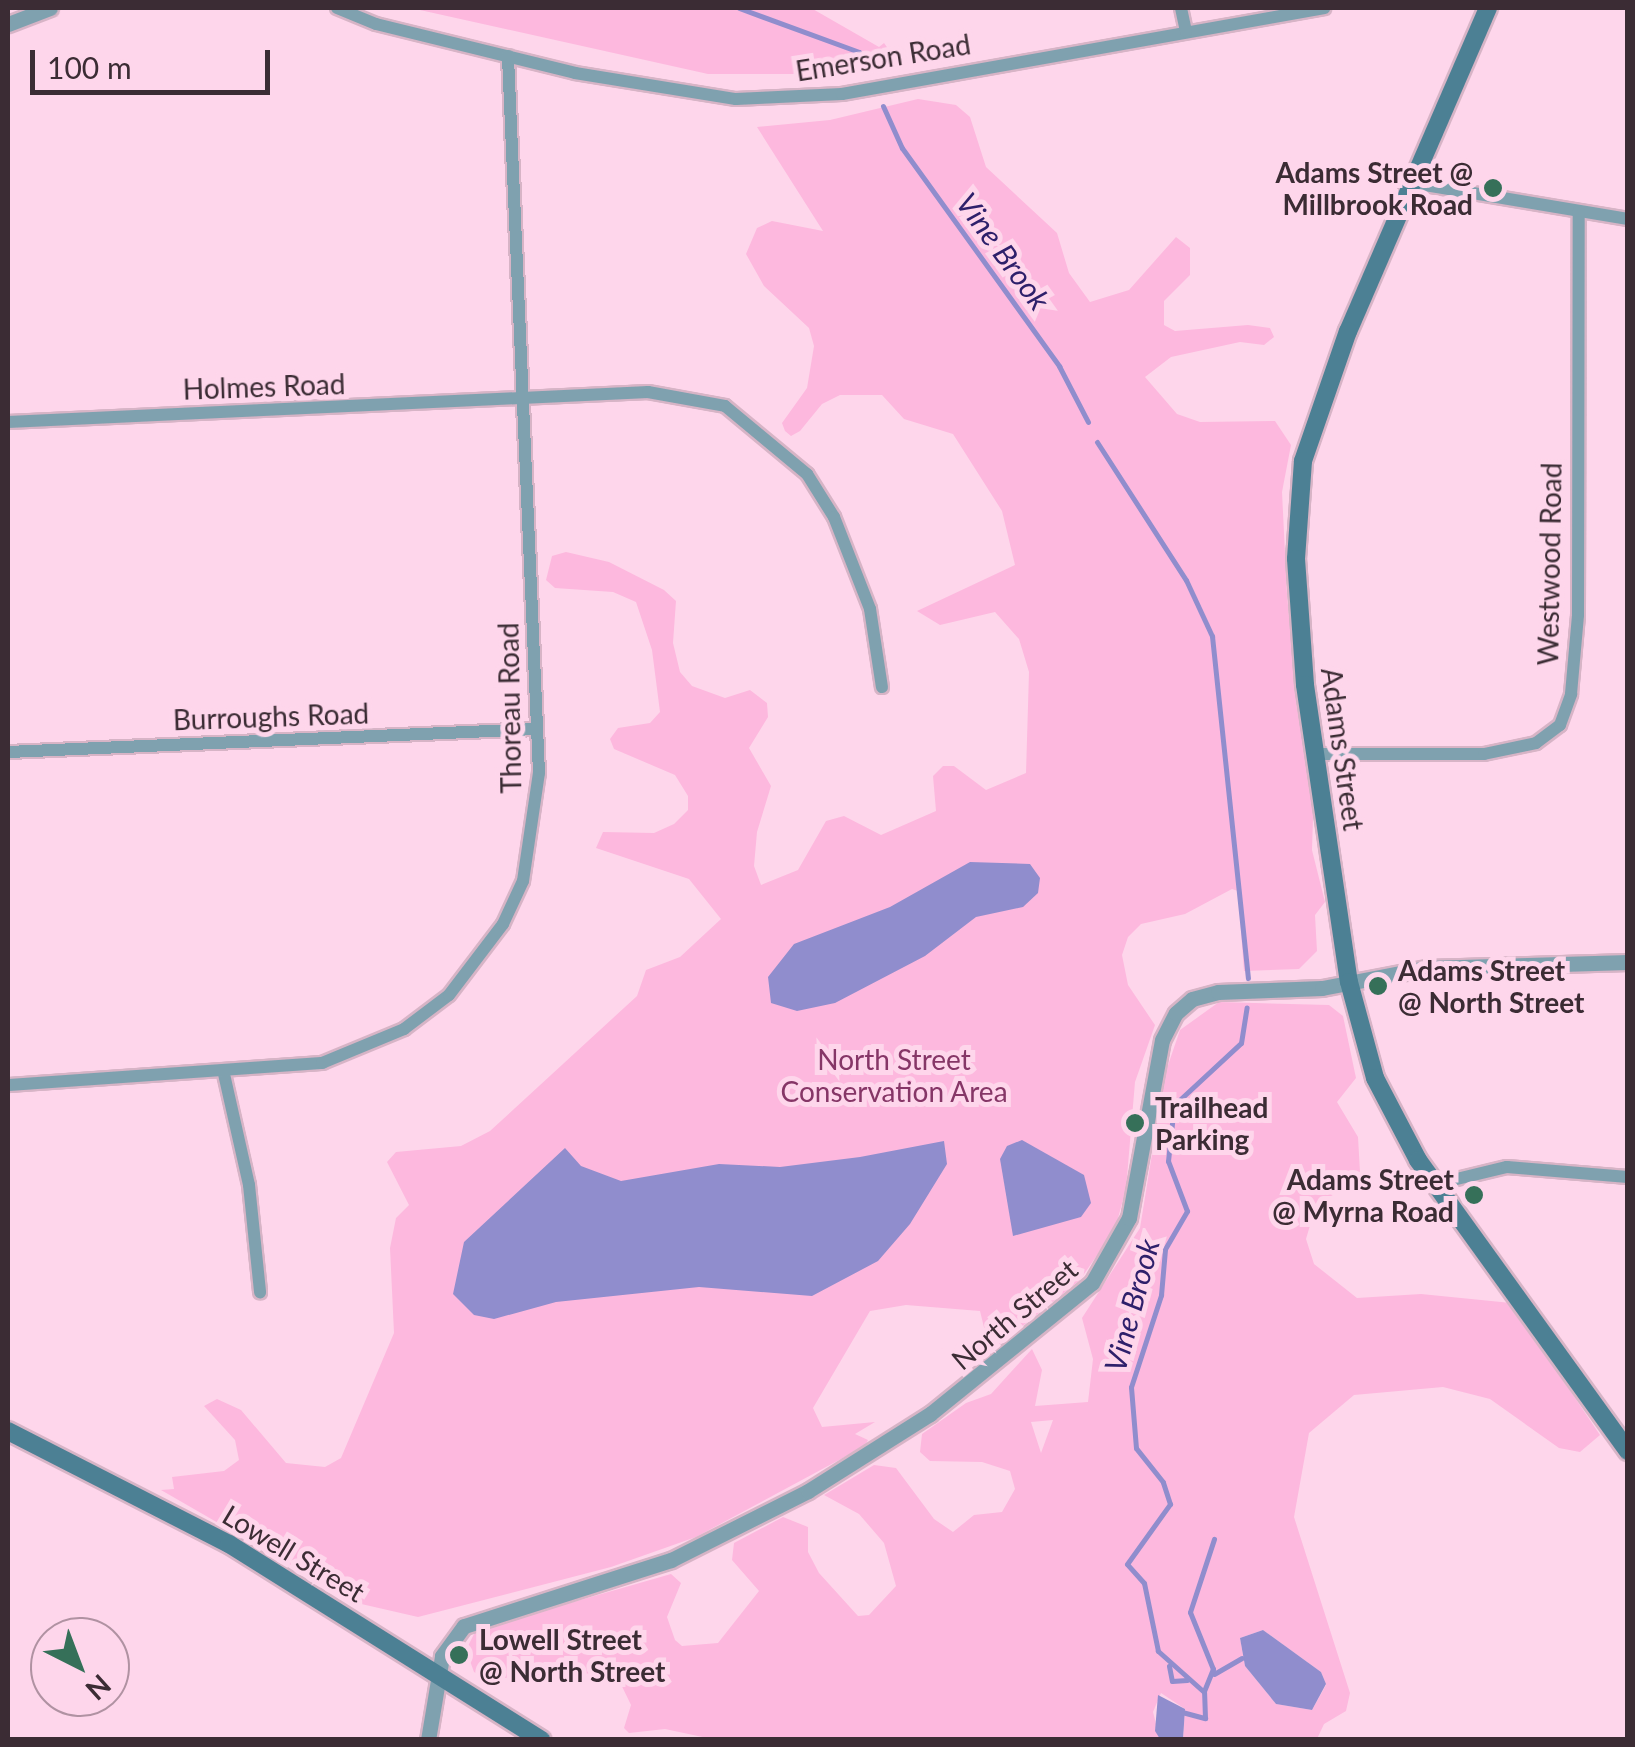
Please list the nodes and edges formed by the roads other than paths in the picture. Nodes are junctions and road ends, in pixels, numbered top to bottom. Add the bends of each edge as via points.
1 (50, 8) edge
2 (337, 8) edge
3 (1181, 8) edge
4 (1324, 8) edge
5 (1488, 8) edge
6 (8, 24) edge
7 (1186, 31) junction
8 (508, 56) junction
9 (1412, 182) junction
10 (1579, 210) junction
11 (1628, 219) edge
12 (523, 399) junction
13 (8, 422) edge
14 (882, 687) dead end
15 (537, 730) junction
16 (8, 752) edge
17 (1316, 754) junction
18 (1628, 962) edge
19 (1349, 982) junction
20 (224, 1074) junction
21 (8, 1085) edge
22 (1628, 1178) edge
23 (1436, 1184) junction
24 (260, 1292) dead end
25 (8, 1431) edge
26 (1628, 1452) edge
27 (437, 1674) junction
28 (428, 1740) edge
29 (542, 1740) edge

1 - 6 street
2 - 8 street, Emerson Road
3 - 7 street
4 - 7 street, Emerson Road
5 - 9 main road, Adams Street
7 - 8 street, Emerson Road via 814,98 662,92
8 - 12 street, Thoreau Road
9 - 10 street
9 - 17 main road, Adams Street via 1348,331 1303,461 1296,559
10 - 11 street
10 - 17 street, Westwood Road via 1578,615 1571,694 1560,724 1536,743 1484,754
12 - 13 street, Holmes Road
12 - 14 street, Holmes Road via 680,393 725,406 766,434 808,474 834,517 870,609
12 - 15 street, Thoreau Road
15 - 16 street, Burroughs Road
15 - 20 street, Thoreau Road via 539,773 523,881 503,924 449,996 363,1050 322,1064
17 - 19 main road, Adams Street
18 - 19 street, North Street via 1428,968
19 - 23 main road, Adams Street via 1381,1092
19 - 27 street, North Street via 1212,992 1181,1007 1157,1058 1135,1197 1111,1260 1084,1290 930,1414 857,1464 700,1548 471,1621 445,1650
20 - 21 street, Thoreau Road
20 - 24 street via 249,1185
22 - 23 street via 1507,1167
23 - 26 main road, Adams Street
25 - 27 main road, Lowell Street via 229,1544
27 - 28 street, North Street
27 - 29 main road, Lowell Street

